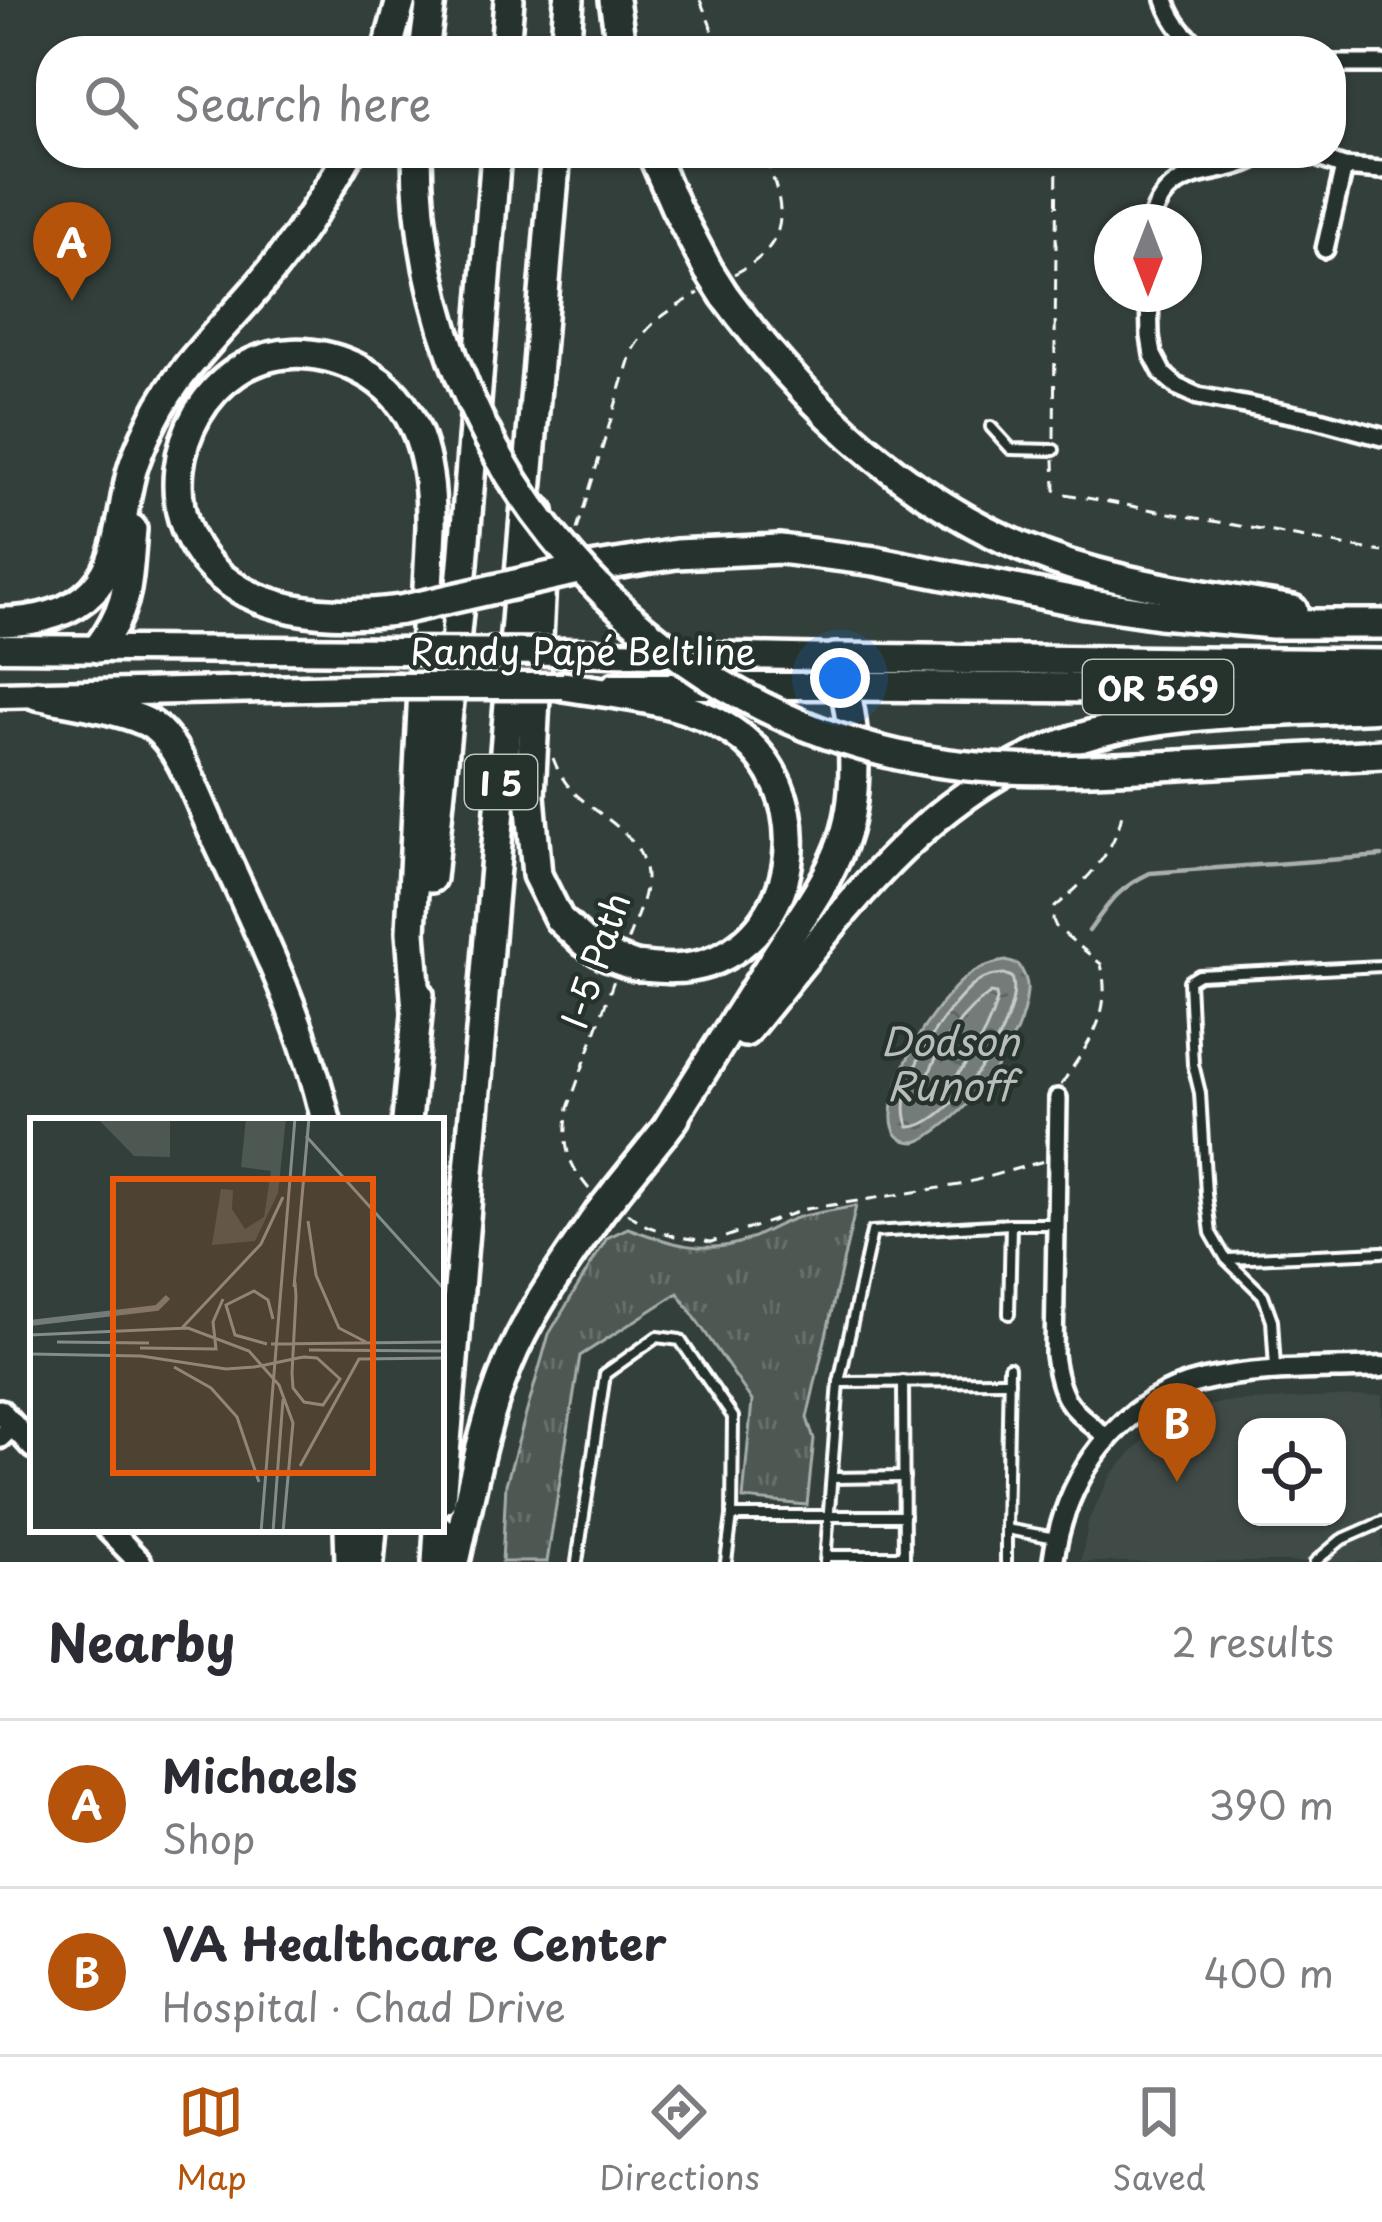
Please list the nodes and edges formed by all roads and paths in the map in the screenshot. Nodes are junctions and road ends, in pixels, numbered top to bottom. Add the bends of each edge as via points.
1 (401, 0) edge
2 (431, 0) edge
3 (509, 0) edge
4 (569, 0) edge
5 (614, 0) edge
6 (700, 0) edge
7 (1166, 0) edge
8 (391, 36) edge
9 (426, 36) edge
10 (506, 36) edge
11 (566, 36) edge
12 (620, 36) edge
13 (715, 36) edge
14 (1186, 36) edge
15 (1346, 64) edge
16 (1382, 64) edge
17 (1346, 167) edge
18 (340, 168) edge
19 (418, 168) edge
20 (495, 168) edge
21 (555, 168) edge
22 (659, 168) edge
23 (769, 168) edge
24 (1058, 168) edge
25 (1235, 168) edge
26 (1344, 168) edge
27 (1382, 170) edge
28 (1159, 204) edge
29 (1324, 249) dead end
30 (716, 283) junction
31 (1149, 312) edge
32 (991, 427) dead end
33 (1382, 437) edge
34 (1054, 450) junction
35 (530, 452) junction
36 (140, 454) junction
37 (578, 526) dead end
38 (1382, 552) edge
39 (0, 622) edge
40 (1375, 624) edge
41 (0, 648) edge
42 (98, 648) junction
43 (835, 658) junction
44 (1382, 664) edge
45 (563, 686) junction
46 (846, 686) junction
47 (1382, 690) edge
48 (0, 695) edge
49 (37, 695) junction
50 (1382, 707) edge
51 (1382, 754) edge
52 (554, 760) dead end
53 (1122, 813) dead end
54 (622, 958) junction
55 (1382, 966) edge
56 (417, 1011) junction
57 (1058, 1098) joint
58 (325, 1118) edge
59 (407, 1118) edge
60 (664, 1130) junction
61 (1058, 1158) junction
62 (608, 1202) junction
63 (1011, 1224) junction
64 (1056, 1224) junction
65 (1382, 1252) edge
66 (1226, 1259) junction
67 (1009, 1315) dead end
68 (1009, 1367) dead end
69 (1382, 1367) edge
70 (1275, 1372) junction
71 (903, 1381) junction
72 (1009, 1381) junction
73 (839, 1382) junction
74 (4, 1424) edge
75 (1106, 1437) junction
76 (30, 1445) edge
77 (444, 1465) edge
78 (904, 1477) junction
79 (832, 1478) junction
80 (732, 1516) junction
81 (829, 1516) junction
82 (904, 1516) junction
83 (1381, 1524) edge
84 (1006, 1529) junction
85 (111, 1532) edge
86 (349, 1532) edge
87 (372, 1532) edge
88 (439, 1532) edge
89 (1058, 1538) junction
90 (825, 1559) edge
91 (904, 1559) edge
92 (140, 1562) edge
93 (350, 1562) edge
94 (369, 1562) edge
95 (437, 1562) edge
96 (455, 1562) edge
97 (577, 1562) edge
98 (726, 1562) edge
99 (1006, 1562) edge
100 (1053, 1562) edge
101 (1315, 1562) edge

1 - 8 highway
2 - 9 highway
3 - 10 highway
4 - 11 highway
5 - 12 highway
6 - 13 path
7 - 14 street
15 - 16 street
17 - 27 street
18 - 36 highway via 265,279 175,383
19 - 51 highway, bridge via 427,264 446,340 502,465 596,586 639,627 728,688 876,749 982,767 1082,770
20 - 56 highway, I 5
21 - 35 highway, I 5
22 - 30 highway
23 - 30 path via 782,204 772,243
24 - 34 path
25 - 28 street via 1181,179
26 - 29 street
30 - 37 path via 658,318 632,351
30 - 40 highway via 831,420 946,509 1002,540 1173,591
31 - 33 street via 1153,355 1178,388
32 - 34 lane via 1011,449
34 - 38 path via 1060,493
35 - 54 highway via 544,540 530,796 537,875 559,919 584,942
35 - 77 highway, I 5
36 - 39 highway via 114,553 94,589 56,613
36 - 42 highway via 126,596
40 - 56 highway, bridge via 1159,614 780,549 676,554 573,571 401,610 342,615 270,604 230,584 200,554 177,485 194,418 230,377 256,363 318,356 357,367 397,398 424,451 431,527 411,932
41 - 42 main road, Randy Papé Beltline / OR 569
42 - 43 main road, Randy Papé Beltline / OR 569, bridge
43 - 44 highway, Randy Papé Beltline / OR 569
43 - 46 highway
45 - 46 main road, Randy Papé Beltline / OR 569
45 - 49 main road, Randy Papé Beltline / OR 569, bridge
45 - 54 highway via 702,714 764,761 786,804 791,848 782,892 754,933 723,956 682,969
46 - 47 highway, Randy Papé Beltline / OR 569
46 - 60 highway via 853,762 842,844
48 - 49 main road, Randy Papé Beltline / OR 569
49 - 58 highway via 131,716 164,736 279,977
50 - 60 highway via 1115,728 986,780 873,876
52 - 54 path, I-5 Path via 562,779 639,851 646,880
53 - 57 path via 1102,861 1054,911 1056,927 1101,964 1105,996 1097,1029
54 - 62 path, I-5 Path via 565,1128 573,1170
55 - 66 lane via 1189,981 1209,1220
56 - 59 highway, I 5
57 - 61 street
60 - 62 highway
61 - 62 path via 959,1186 806,1209 711,1242 647,1226
61 - 64 street
62 - 96 highway via 508,1364
63 - 64 lane
63 - 67 lane
63 - 73 lane via 872,1232
64 - 75 street via 1058,1380 1067,1403
65 - 66 lane
66 - 70 lane via 1267,1304
68 - 72 lane
69 - 70 street
70 - 75 street via 1178,1388
71 - 72 lane
71 - 73 lane
71 - 78 lane
72 - 84 lane
73 - 79 lane
74 - 76 main road
75 - 89 street via 1068,1501
78 - 79 lane
78 - 82 lane
79 - 81 lane
80 - 81 lane
80 - 97 lane via 733,1418 680,1340 657,1337 605,1374
80 - 98 lane
81 - 82 lane
81 - 90 lane
82 - 91 lane
83 - 101 lane via 1341,1540
84 - 89 lane
84 - 99 lane
85 - 92 main road
86 - 93 highway
87 - 94 highway
88 - 95 highway
89 - 100 street
90 - 91 lane

